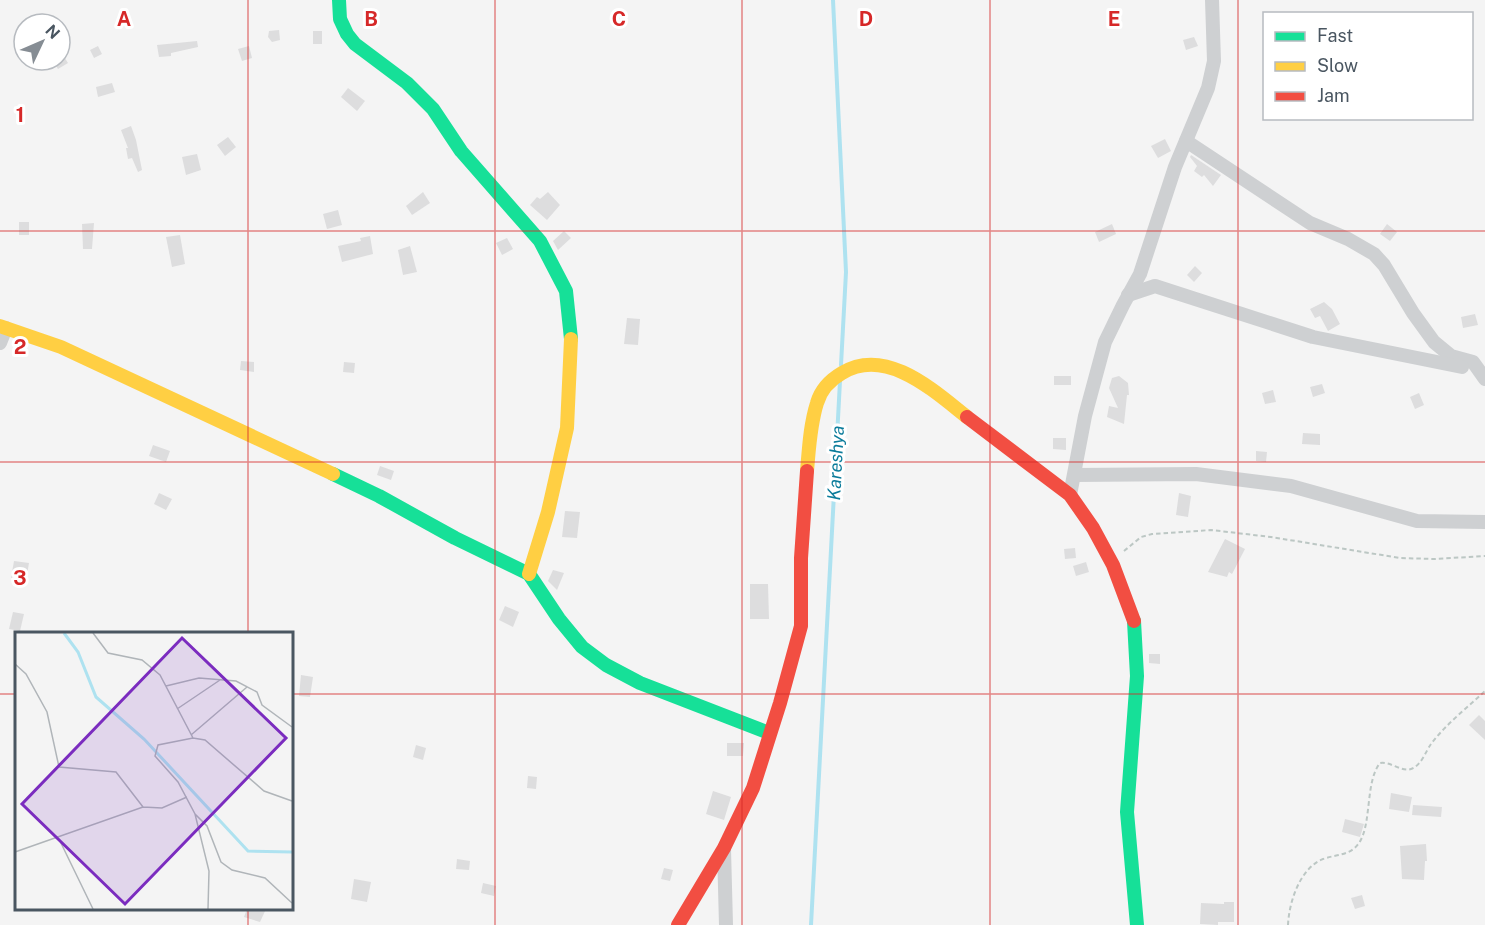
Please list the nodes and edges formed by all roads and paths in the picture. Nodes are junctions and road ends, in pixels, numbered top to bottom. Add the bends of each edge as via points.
1 (339, 0) edge
2 (1212, 0) edge
3 (1186, 141) junction
4 (1128, 295) junction
5 (3, 327) edge
6 (0, 344) edge
7 (1482, 375) edge
8 (1075, 475) junction
9 (1070, 495) junction
10 (1485, 522) edge
11 (1485, 556) edge
12 (1113, 565) junction
13 (529, 574) junction
14 (1485, 691) edge
15 (769, 732) junction
16 (724, 848) junction
17 (678, 925) edge
18 (726, 925) edge
19 (1137, 925) edge
20 (1288, 925) edge

1 - 13 street via 340,19 347,34 433,109 461,152 540,241 566,291 571,327 567,428 544,531
2 - 3 street via 1214,61 1208,88
3 - 4 street via 1140,274
3 - 7 street via 1310,223 1374,254 1434,342 1451,357 1473,362
4 - 7 street via 1155,286 1313,337
4 - 8 street via 1105,342 1085,416
5 - 6 street
5 - 13 street via 61,347 176,399 379,496
8 - 9 street
8 - 10 street via 1196,474 1291,486 1417,521
9 - 12 street
9 - 15 street via 930,388 906,375 880,364 852,367 829,381 817,402 812,425 801,558 801,626
11 - 12 path via 1400,558 1212,530 1141,537
12 - 19 street via 1135,631 1137,676 1127,812
13 - 15 street via 582,647 606,665 640,683
14 - 20 path via 1433,742 1418,765 1406,769 1383,762 1376,767 1362,840 1347,854 1312,866 1297,889 1288,912
15 - 16 street via 753,788
16 - 17 street
16 - 18 street

